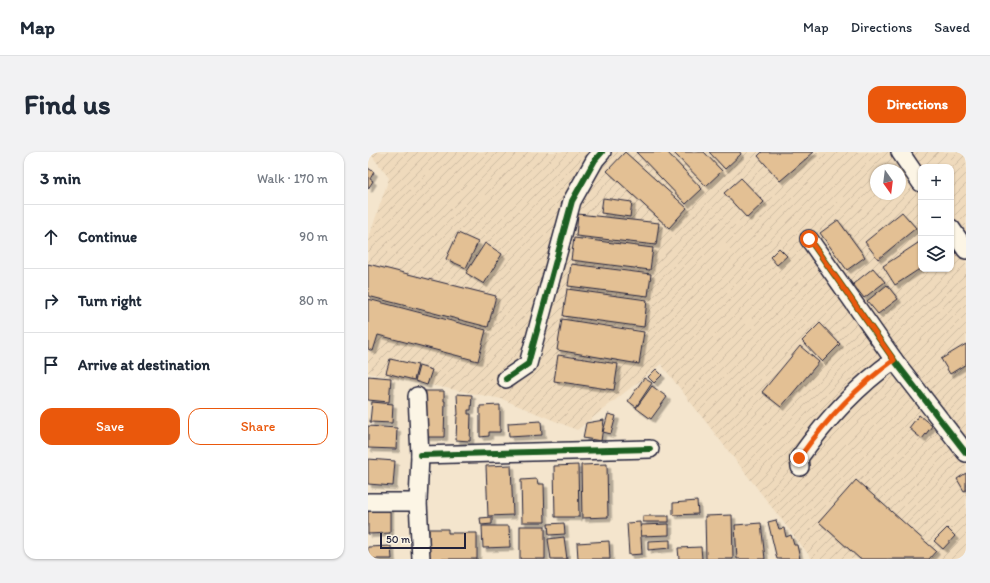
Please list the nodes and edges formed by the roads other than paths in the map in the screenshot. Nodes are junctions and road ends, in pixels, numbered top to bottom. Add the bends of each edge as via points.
1 (602, 152) edge
2 (900, 152) edge
3 (918, 179) edge
4 (954, 232) edge
5 (809, 239) dead end
6 (966, 250) edge
7 (894, 360) junction
8 (506, 379) dead end
9 (418, 396) dead end
10 (650, 449) dead end
11 (966, 453) edge
12 (420, 455) junction
13 (800, 467) dead end
14 (368, 502) edge
15 (418, 502) junction
16 (421, 559) edge

1 - 8 street via 572,201 528,364
2 - 3 street
4 - 6 street
5 - 7 street
7 - 11 street
7 - 13 street via 868,378 836,411 799,458
9 - 12 street
10 - 12 street
12 - 15 street
14 - 15 street
15 - 16 street

